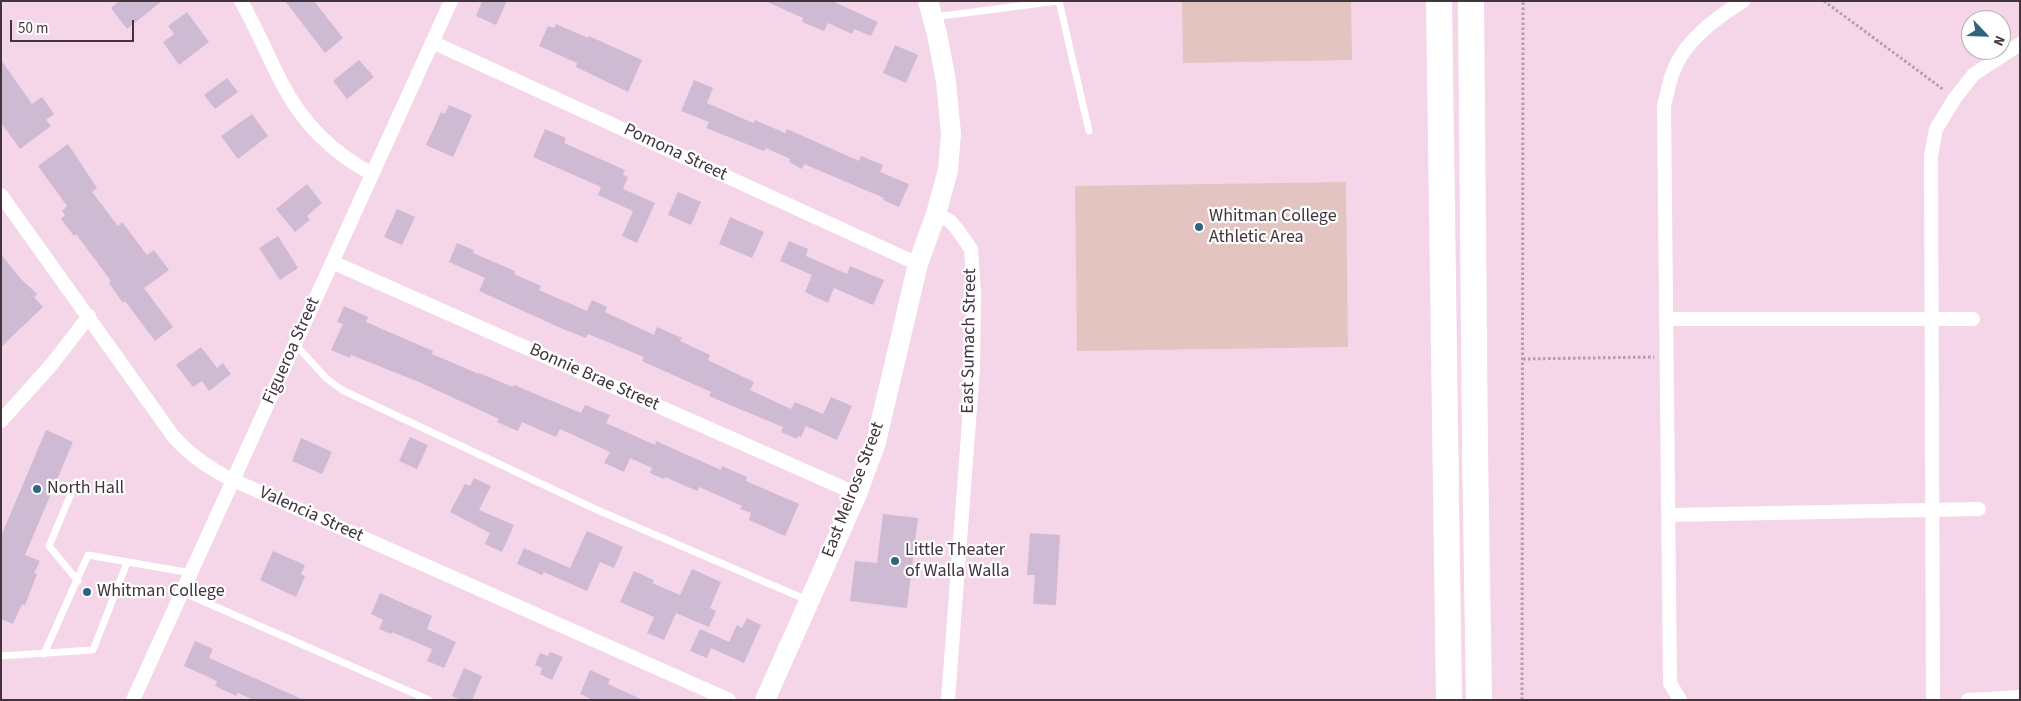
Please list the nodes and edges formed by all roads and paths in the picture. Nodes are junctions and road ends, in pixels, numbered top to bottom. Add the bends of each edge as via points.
1 (241, 1) edge
2 (451, 1) edge
3 (1058, 1) edge
4 (1439, 1) edge
5 (1472, 1) edge
6 (1523, 1) edge
7 (1743, 1) edge
8 (1824, 1) edge
9 (930, 9) edge
10 (432, 42) junction
11 (2020, 44) edge
12 (1955, 98) junction
13 (1089, 131) dead end
14 (372, 174) junction
15 (1, 195) edge
16 (936, 214) junction
17 (332, 262) junction
18 (918, 264) junction
19 (89, 316) junction
20 (1666, 319) junction
21 (1933, 319) junction
22 (1973, 319) dead end
23 (295, 344) junction
24 (1667, 357) junction
25 (1522, 359) junction
26 (1, 420) edge
27 (233, 480) junction
28 (76, 482) dead end
29 (857, 494) junction
30 (1979, 509) dead end
31 (1932, 510) junction
32 (1669, 514) junction
33 (127, 563) junction
34 (191, 573) junction
35 (78, 581) junction
36 (182, 592) junction
37 (810, 601) junction
38 (44, 654) junction
39 (1, 656) edge
40 (2020, 696) edge
41 (133, 700) edge
42 (430, 700) edge
43 (729, 700) edge
44 (765, 700) edge
45 (948, 700) edge
46 (1449, 700) edge
47 (1479, 700) edge
48 (1522, 700) edge
49 (1680, 700) edge
50 (1933, 700) edge
51 (1968, 700) edge

1 - 14 street via 300,112 339,153
2 - 10 street, Figueroa Street
3 - 9 lane
3 - 13 lane
4 - 46 highway
5 - 47 highway
6 - 25 path
7 - 20 street via 1712,22 1689,46 1673,71 1664,106
8 - 12 path
9 - 16 street via 946,80 951,134 948,170
10 - 14 street, Figueroa Street
10 - 18 street, Pomona Street
11 - 12 street via 1974,74
12 - 21 street via 1936,129 1931,156
14 - 17 street, Figueroa Street
15 - 19 street, Valencia Street
16 - 18 street, East Melrose Street
16 - 45 street, East Sumach Street via 950,221 971,249 974,293 973,368
17 - 23 street, Figueroa Street
17 - 29 street, Bonnie Brae Street
18 - 29 street, East Melrose Street via 876,442
19 - 26 street via 52,364
19 - 27 street, Valencia Street via 186,450 200,462
20 - 21 street
20 - 24 street
21 - 22 street
21 - 31 street
23 - 27 street, Figueroa Street
23 - 37 lane via 326,378 342,390 595,509
24 - 25 path
24 - 32 street
25 - 48 path
27 - 34 street, Figueroa Street
27 - 43 street, Valencia Street
28 - 35 lane via 49,546
29 - 37 street, East Melrose Street
30 - 31 street
31 - 32 street
31 - 50 street
32 - 49 street via 1670,683
33 - 34 lane
33 - 35 lane via 88,555
33 - 38 lane via 93,650
34 - 36 street, Figueroa Street
35 - 38 lane
36 - 41 street, Figueroa Street
36 - 42 lane
37 - 44 street, East Melrose Street
38 - 39 lane
40 - 51 street

